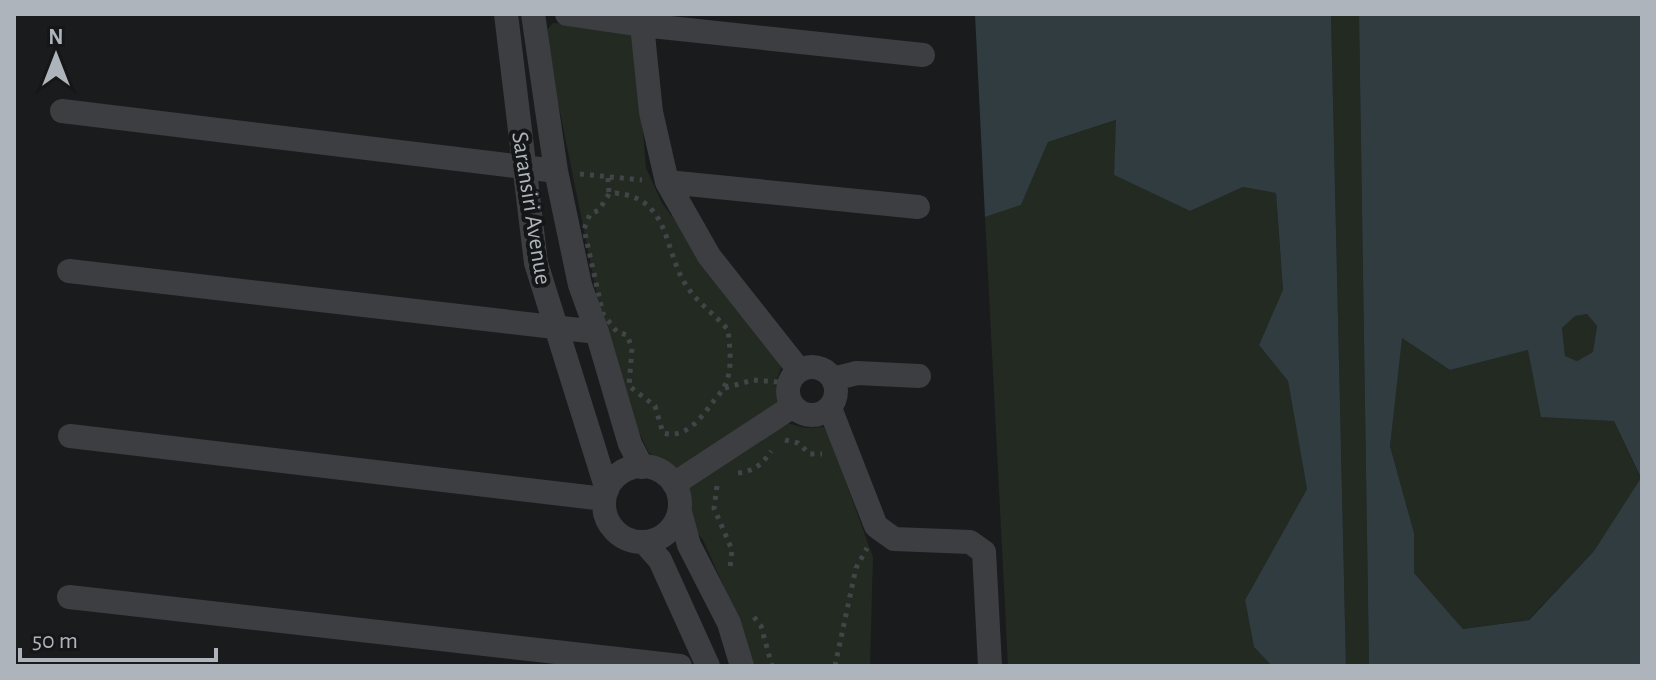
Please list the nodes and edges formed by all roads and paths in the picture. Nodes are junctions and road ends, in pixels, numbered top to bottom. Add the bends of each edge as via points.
1 (506, 14) edge
2 (533, 14) edge
3 (567, 14) edge
4 (642, 25) junction
5 (923, 55) dead end
6 (62, 111) dead end
7 (522, 167) junction
8 (556, 171) junction
9 (608, 178) junction
10 (667, 182) junction
11 (609, 194) junction
12 (918, 207) dead end
13 (69, 271) dead end
14 (556, 327) junction
15 (597, 332) junction
16 (919, 376) dead end
17 (833, 379) junction
18 (794, 387) junction
19 (724, 388) junction
20 (830, 408) junction
21 (70, 436) dead end
22 (844, 443) junction
23 (642, 467) junction
24 (732, 474) dead end
25 (725, 478) dead end
26 (674, 484) junction
27 (606, 494) junction
28 (680, 512) junction
29 (885, 532) junction
30 (644, 542) junction
31 (730, 574) dead end
32 (69, 597) dead end
33 (753, 616) dead end
34 (680, 666) edge
35 (708, 666) edge
36 (742, 666) edge
37 (772, 666) edge
38 (835, 666) edge
39 (990, 666) edge

1 - 7 street, Saransiri Avenue
2 - 8 street, Saransiri Avenue
3 - 4 street
4 - 5 street
4 - 10 street via 651,112
6 - 7 street
7 - 8 street
7 - 14 street, Saransiri Avenue via 536,263
8 - 9 path
8 - 15 street, Saransiri Avenue via 580,285
9 - 10 path
9 - 11 path
10 - 12 street
10 - 18 street
11 - 19 path via 629,194 652,209 690,292 728,330 730,361
11 - 19 path via 584,229 603,314 617,332 627,335 632,348 629,386 655,406 663,433 673,436 702,417
13 - 14 street
14 - 15 street
14 - 27 street, Saransiri Avenue
15 - 23 street, Saransiri Avenue via 630,444
16 - 17 street via 857,373
17 - 18 street via 822,368 806,367
17 - 20 street via 837,394
18 - 19 path via 753,380
18 - 20 street via 807,415
18 - 26 street
20 - 22 street
21 - 27 street
22 - 24 path via 810,454 784,440 761,464
22 - 29 street via 876,526
23 - 26 street via 659,470
23 - 27 street via 623,471
25 - 31 path via 714,493 714,508 732,550
26 - 28 street
27 - 30 street via 605,515 611,526 620,535
28 - 30 street via 667,533
28 - 36 street
29 - 38 path via 856,568
29 - 39 street via 894,539 970,542 984,552
30 - 35 street via 660,560
32 - 34 street
33 - 37 path

